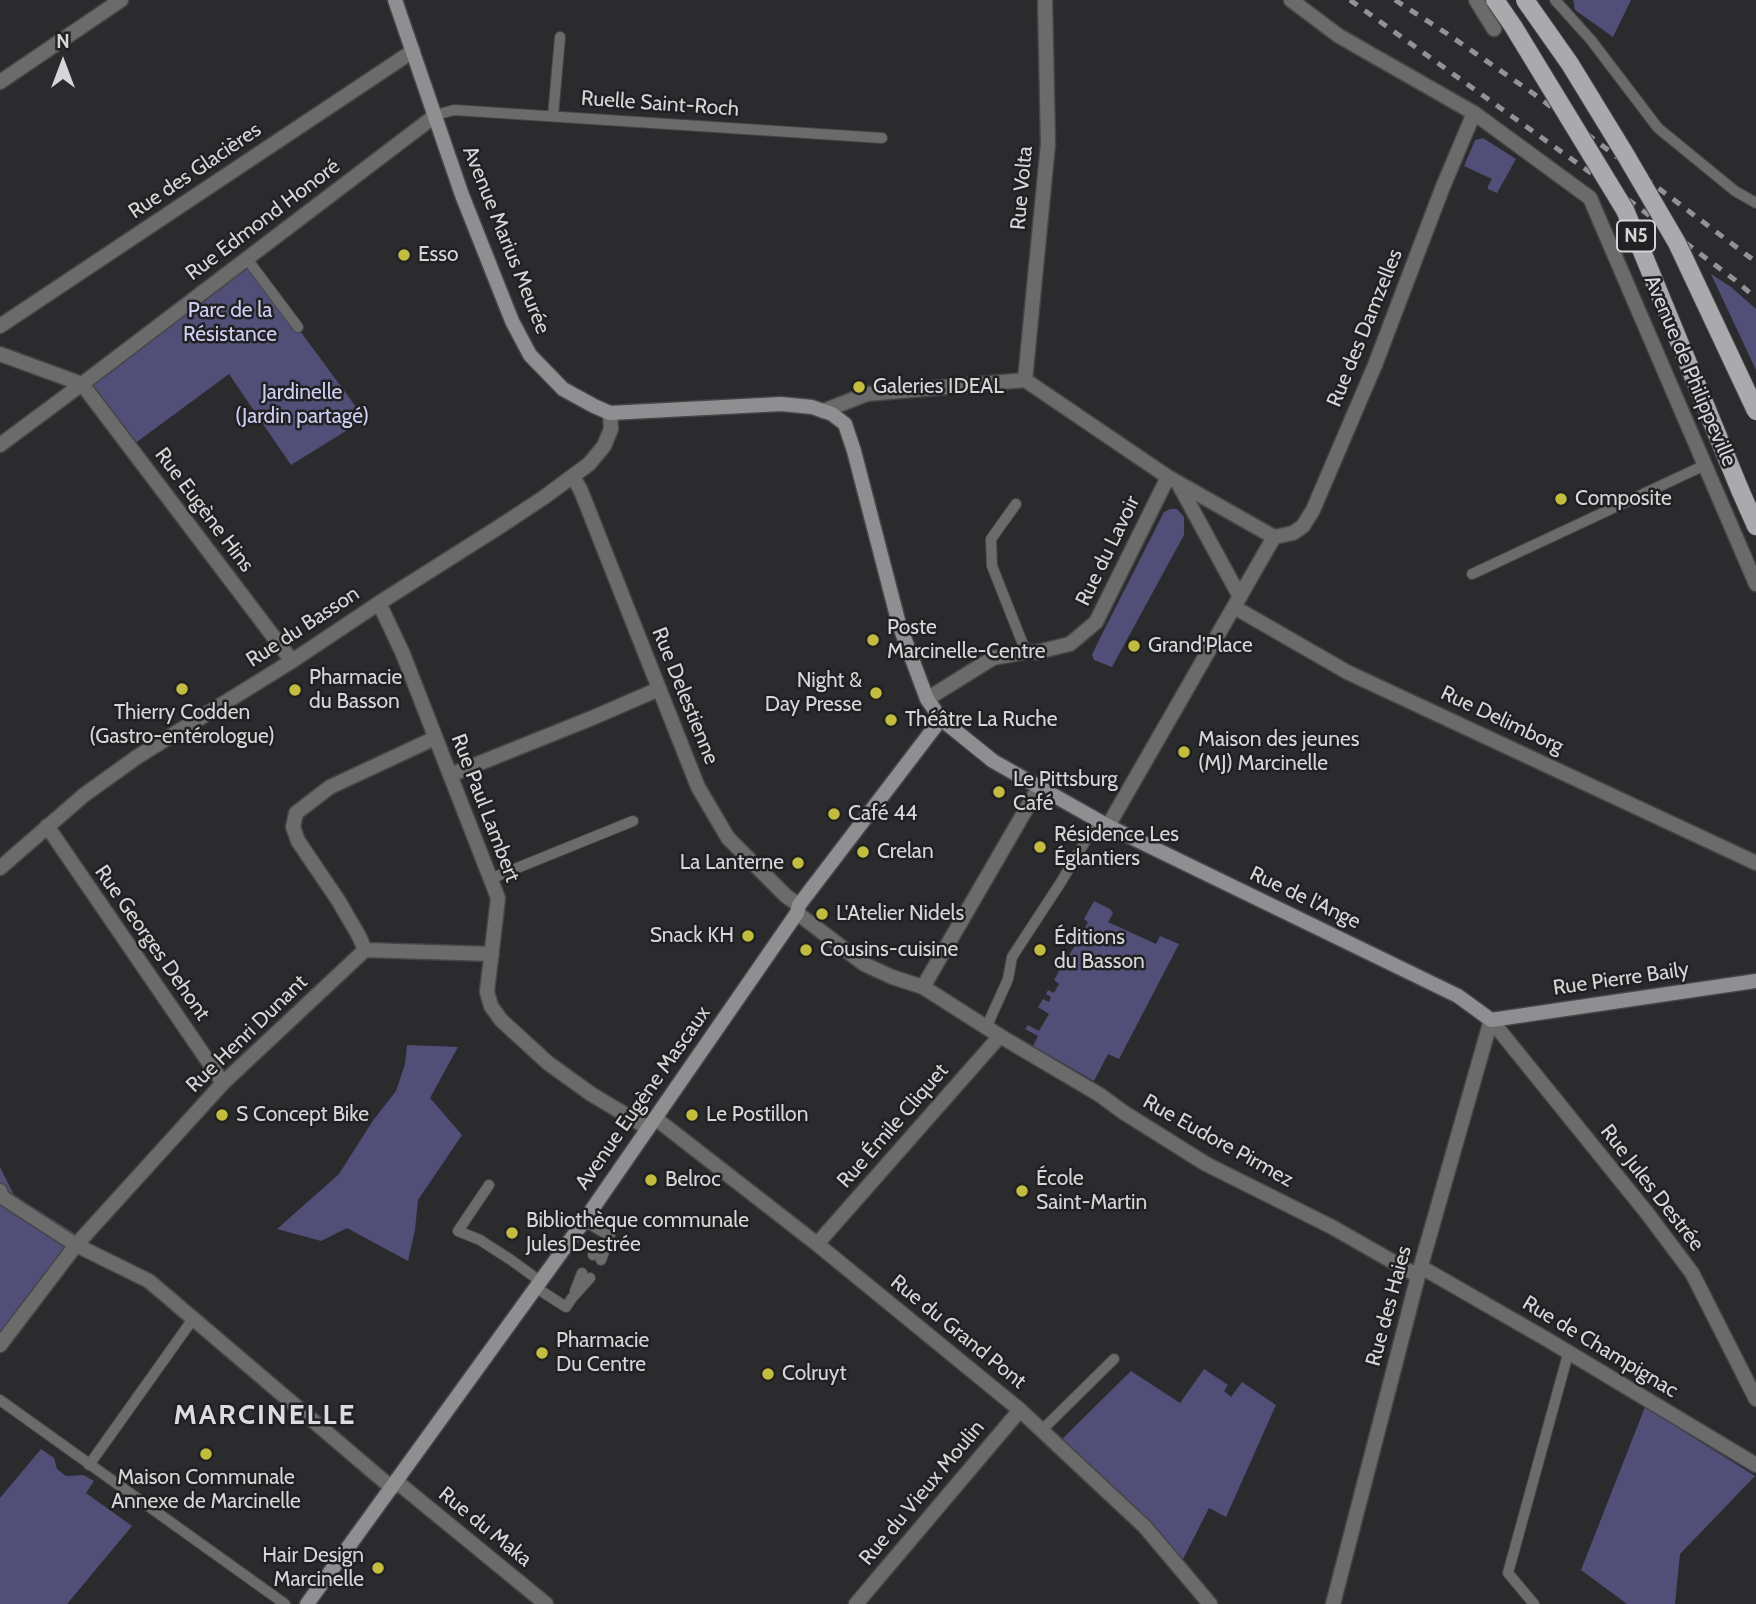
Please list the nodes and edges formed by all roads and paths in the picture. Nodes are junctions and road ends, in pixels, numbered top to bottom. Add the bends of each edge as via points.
1 (121, 0) edge
2 (395, 0) edge
3 (1045, 0) edge
4 (1291, 0) edge
5 (1476, 0) edge
6 (1495, 0) edge
7 (1525, 0) edge
8 (1555, 0) edge
9 (1494, 29) dead end
10 (560, 37) dead end
11 (413, 51) junction
12 (0, 82) edge
13 (1474, 113) junction
14 (436, 115) junction
15 (553, 116) junction
16 (882, 138) dead end
17 (1756, 204) edge
18 (247, 259) junction
19 (0, 326) edge
20 (298, 327) dead end
21 (0, 354) edge
22 (1025, 380) junction
23 (82, 384) junction
24 (823, 411) junction
25 (1756, 411) edge
26 (610, 413) junction
27 (0, 444) edge
28 (1705, 465) junction
29 (573, 476) junction
30 (1173, 480) junction
31 (1016, 504) dead end
32 (1756, 526) edge
33 (1274, 537) junction
34 (1472, 574) dead end
35 (1756, 584) edge
36 (1237, 602) junction
37 (379, 603) junction
38 (1026, 652) junction
39 (292, 661) junction
40 (659, 689) junction
41 (926, 699) junction
42 (941, 719) junction
43 (435, 738) junction
44 (450, 775) junction
45 (1039, 787) junction
46 (633, 821) dead end
47 (1103, 823) junction
48 (47, 826) junction
49 (1756, 863) edge
50 (0, 868) edge
51 (490, 879) junction
52 (798, 909) junction
53 (365, 950) junction
54 (492, 954) junction
55 (1756, 981) edge
56 (923, 987) junction
57 (1491, 1020) junction
58 (986, 1028) junction
59 (1000, 1037) junction
60 (223, 1083) junction
61 (652, 1123) junction
62 (489, 1185) dead end
63 (0, 1191) edge
64 (584, 1221) junction
65 (817, 1244) junction
66 (76, 1245) junction
67 (597, 1258) dead end
68 (1419, 1272) junction
69 (586, 1276) dead end
70 (538, 1284) junction
71 (193, 1319) junction
72 (0, 1345) edge
73 (1568, 1353) junction
74 (1114, 1359) dead end
75 (1756, 1398) edge
76 (0, 1400) edge
77 (1020, 1410) junction
78 (1042, 1430) junction
79 (89, 1465) junction
80 (1756, 1465) edge
81 (394, 1485) junction
82 (285, 1604) edge
83 (307, 1604) edge
84 (546, 1604) edge
85 (856, 1604) edge
86 (1210, 1604) edge
87 (1334, 1604) edge
88 (1534, 1604) edge

1 - 12 street
2 - 11 main road, Avenue Marius Meurée
3 - 22 street, Rue Volta via 1048,144
4 - 13 street, Avenue de Philippeville via 1339,36
5 - 9 street
6 - 32 main road, Avenue de Philippeville / N5, bridge via 1625,210
7 - 25 main road, N5, bridge via 1570,64 1677,243
8 - 17 lane via 1657,128
10 - 15 lane
11 - 14 main road, Avenue Marius Meurée
11 - 19 street, Rue des Glacières
13 - 28 street, Avenue de Philippeville via 1590,198
13 - 33 street, Rue des Damzelles via 1313,510 1293,533
14 - 15 lane, Ruelle Saint-Roch via 454,110
14 - 18 street, Rue Edmond Honoré
14 - 26 main road, Avenue Marius Meurée via 462,194 530,355 563,389
15 - 16 lane, Ruelle Saint-Roch
18 - 20 lane
18 - 23 street, Rue Edmond Honoré
21 - 23 street
22 - 24 street via 867,394
22 - 30 street
23 - 27 street, Rue Edmond Honoré
23 - 39 street, Rue Eugène Hins
24 - 26 main road, Avenue Marius Meurée via 781,404
24 - 41 main road, Avenue Marius Meurée via 845,424 851,439 899,624
26 - 29 street, Rue du Basson via 611,429 604,446
28 - 34 lane
28 - 35 street, Avenue de Philippeville
29 - 37 street, Rue du Basson
29 - 40 street, Rue Delestienne
30 - 33 street
30 - 36 street
30 - 38 street, Rue du Lavoir via 1096,622 1070,644
31 - 38 lane via 991,539 992,566
33 - 36 street
36 - 47 street
36 - 49 street, Rue Delimborg via 1348,672
37 - 39 street, Rue du Basson
37 - 43 street, Rue Paul Lambert
38 - 41 street, Rue du Lavoir via 993,658
39 - 48 street, Rue du Basson via 137,757
40 - 44 street
40 - 52 street, Rue Delestienne via 698,786 728,838
41 - 42 main road, Avenue Marius Meurée
42 - 45 main road, Rue de l'Ange via 993,761
42 - 52 main road, Avenue Eugène Mascaux
43 - 44 street, Rue Paul Lambert
43 - 53 street via 330,787 296,813 293,827 299,841
44 - 51 street, Rue Paul Lambert
45 - 47 main road, Rue de l'Ange
45 - 56 street
46 - 51 lane
47 - 57 main road, Rue de l'Ange via 1458,996
47 - 58 lane via 1012,957 1008,979
48 - 50 street, Rue du Basson
48 - 60 street, Rue Georges Dehont
51 - 54 street, Rue Paul Lambert via 498,898
52 - 56 street, Rue Delestienne via 864,964
52 - 61 main road, Avenue Eugène Mascaux
53 - 54 street
53 - 60 street, Rue Henri Dunant
54 - 61 street, Rue Paul Lambert via 487,992 501,1020 591,1094
55 - 57 main road, Rue Pierre Baily
56 - 58 street, Rue Eudore Pirmez
57 - 68 street, Rue des Haies
57 - 75 street, Rue Jules Destrée via 1692,1273
58 - 59 street, Rue Eudore Pirmez
59 - 65 street, Rue Émile Cliquet
59 - 68 street, Rue Eudore Pirmez via 1206,1164
60 - 66 street, Rue Henri Dunant
61 - 64 main road, Avenue Eugène Mascaux
61 - 65 street, Rue du Grand Pont
62 - 70 lane via 458,1231 511,1260
63 - 66 street, Rue du Maka via 2,1197
64 - 67 lane via 610,1236
64 - 70 main road, Avenue Eugène Mascaux
65 - 77 street, Rue du Grand Pont
66 - 71 street, Rue du Maka via 149,1282
66 - 72 street, Rue Henri Dunant
68 - 73 street, Rue de Champignac
68 - 87 street, Rue des Haies
69 - 70 lane via 566,1307
70 - 81 main road, Avenue Eugène Mascaux
71 - 79 lane
71 - 81 street, Rue du Maka
73 - 80 street, Rue de Champignac
73 - 88 lane via 1508,1573
74 - 78 lane
76 - 79 lane
77 - 78 street, Rue du Grand Pont
77 - 85 street, Rue du Vieux Moulin
78 - 86 street, Rue du Grand Pont via 1145,1527
79 - 82 lane
81 - 83 main road, Avenue Eugène Mascaux
81 - 84 street, Rue du Maka

